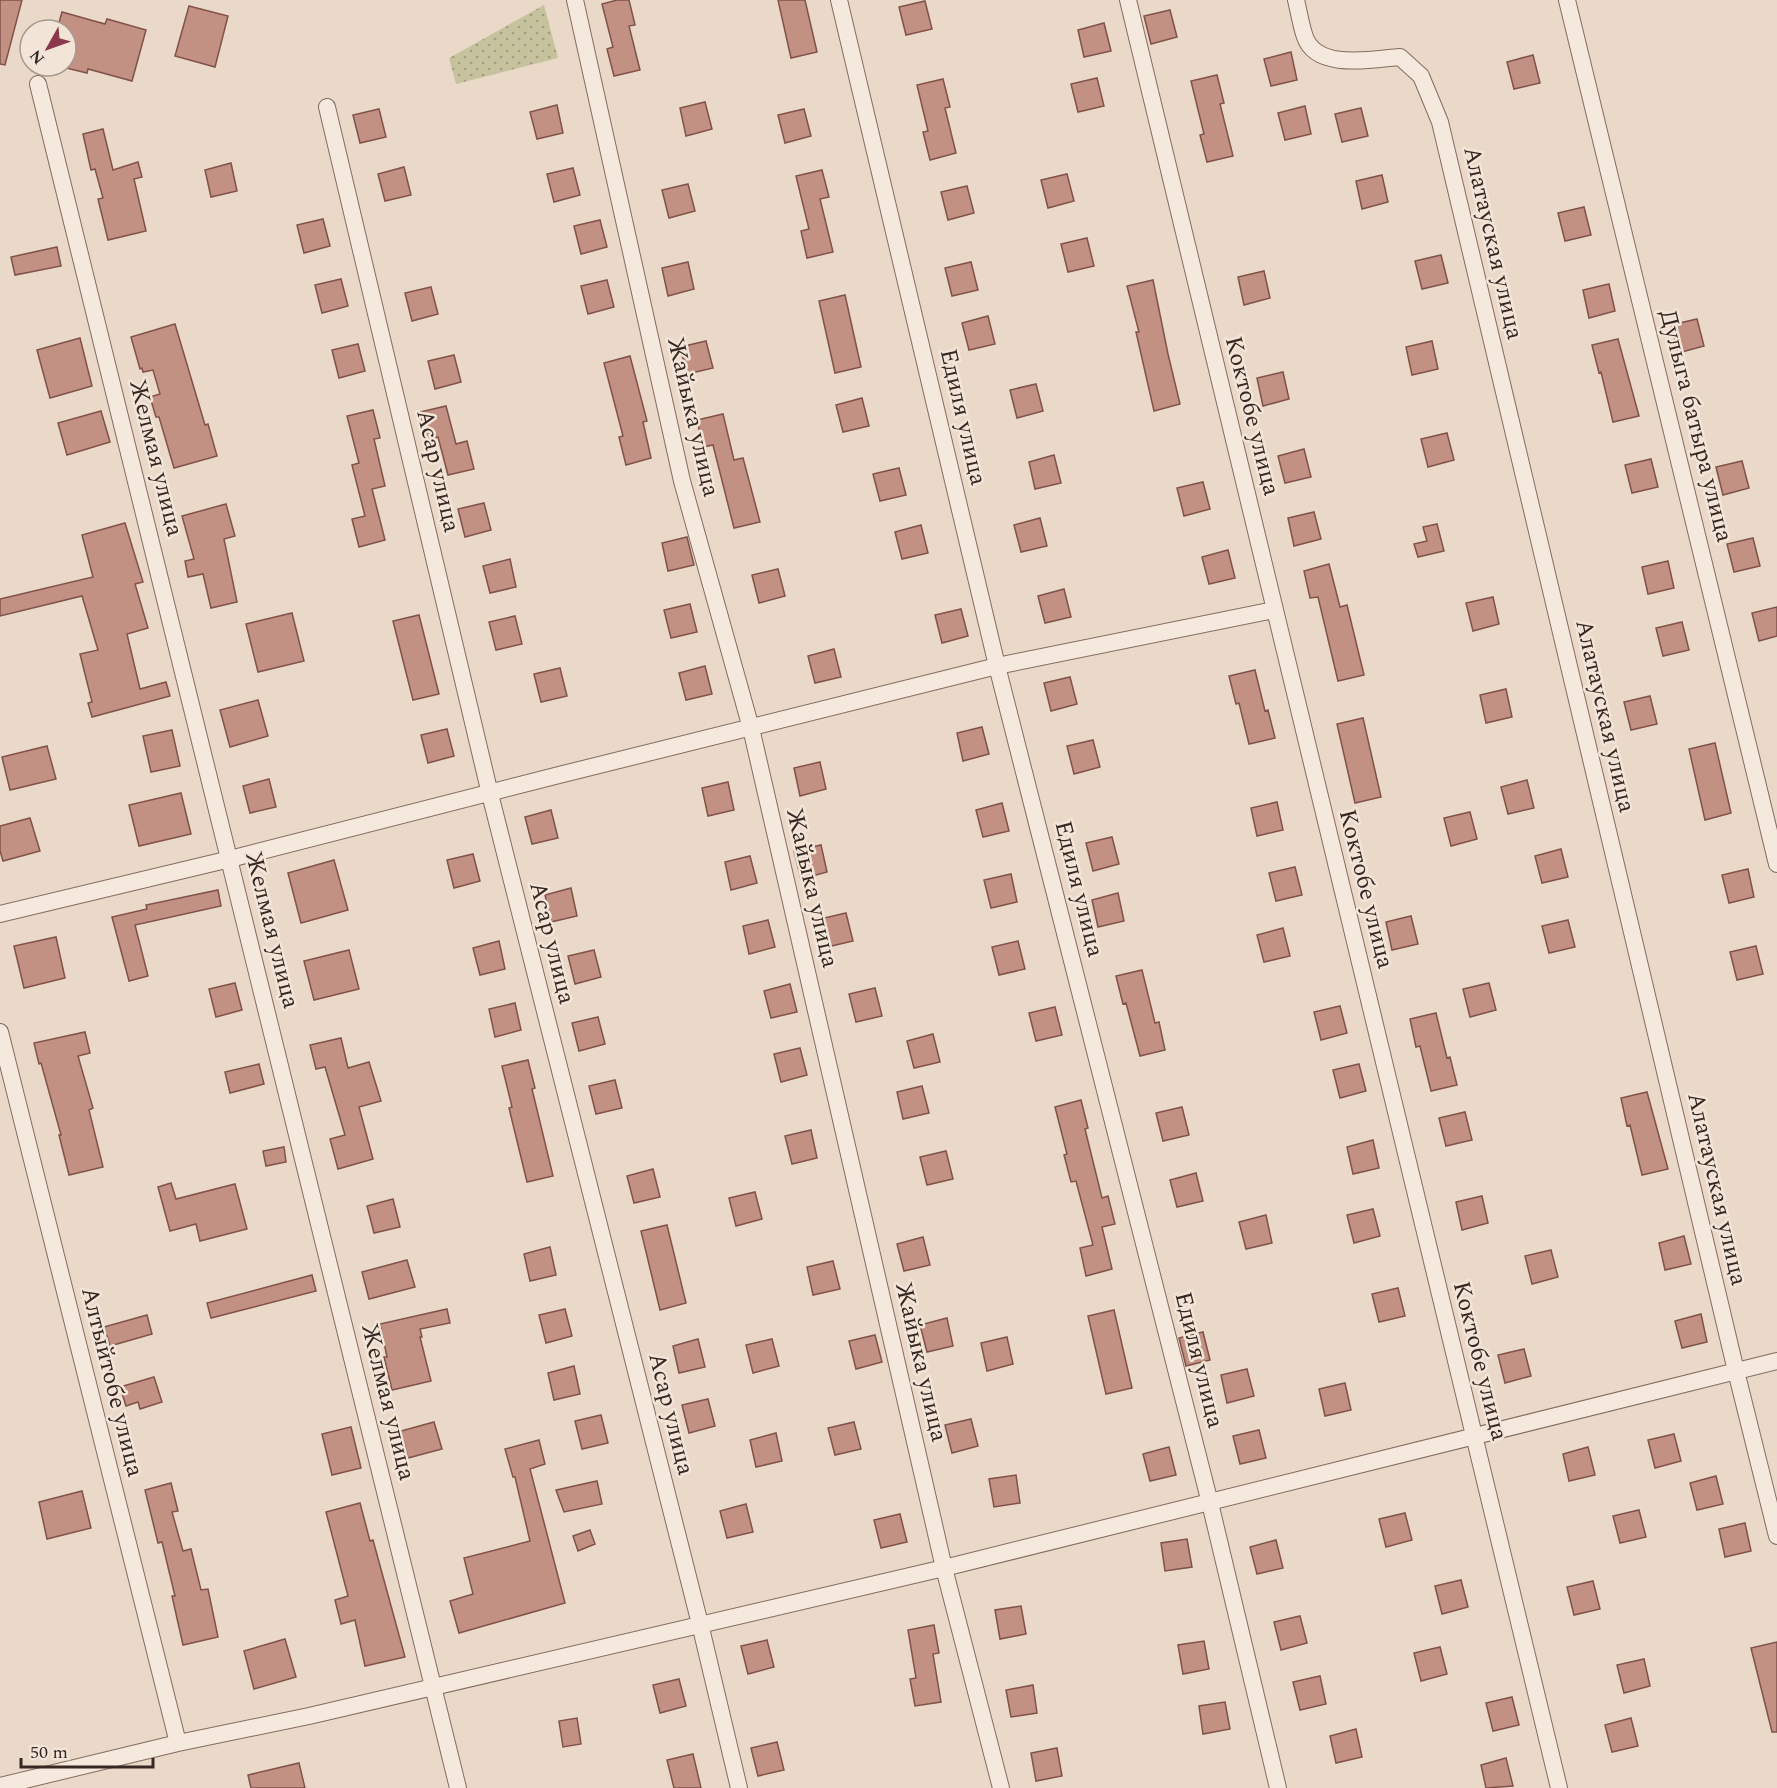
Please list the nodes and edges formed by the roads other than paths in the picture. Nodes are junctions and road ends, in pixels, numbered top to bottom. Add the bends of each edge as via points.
1 (575, 0) edge
2 (840, 0) edge
3 (1128, 0) edge
4 (1296, 0) edge
5 (1567, 0) edge
6 (39, 84) dead end
7 (327, 107) dead end
8 (1274, 610) junction
9 (997, 666) junction
10 (751, 728) junction
11 (490, 794) junction
12 (230, 859) junction
13 (1777, 864) edge
14 (0, 914) edge
15 (0, 1032) edge
16 (1777, 1361) edge
17 (1736, 1371) junction
18 (1473, 1437) junction
19 (1210, 1503) junction
20 (1777, 1536) edge
21 (944, 1568) junction
22 (700, 1624) junction
23 (434, 1686) junction
24 (178, 1743) junction
25 (0, 1786) edge
26 (458, 1788) edge
27 (739, 1788) edge
28 (1001, 1788) edge
29 (1278, 1788) edge
30 (1559, 1788) edge

1 - 10 street, Жайыка улица via 682,481
2 - 9 street, Едиля улица
3 - 8 street, Коктобе улица
4 - 17 street, Алатауская улица via 1305,39 1313,50 1327,58 1343,60 1400,57 1421,76 1440,122
5 - 13 street, Дулыга батыра улица
6 - 12 street, Желмая улица
7 - 11 street, Асар улица
8 - 9 street
8 - 18 street, Коктобе улица
9 - 10 street
9 - 19 street, Едиля улица
10 - 11 street
10 - 21 street, Жайыка улица
11 - 12 street
11 - 22 street, Асар улица
12 - 14 street
12 - 23 street, Желмая улица
15 - 24 street, Алтыйтобе улица
16 - 17 street
17 - 18 street
17 - 20 street, Алатауская улица
18 - 19 street
18 - 30 street, Коктобе улица
19 - 21 street
19 - 29 street, Едиля улица
21 - 22 street
21 - 28 street, Жайыка улица
22 - 23 street
22 - 27 street, Асар улица
23 - 24 street
23 - 26 street, Желмая улица
24 - 25 street

